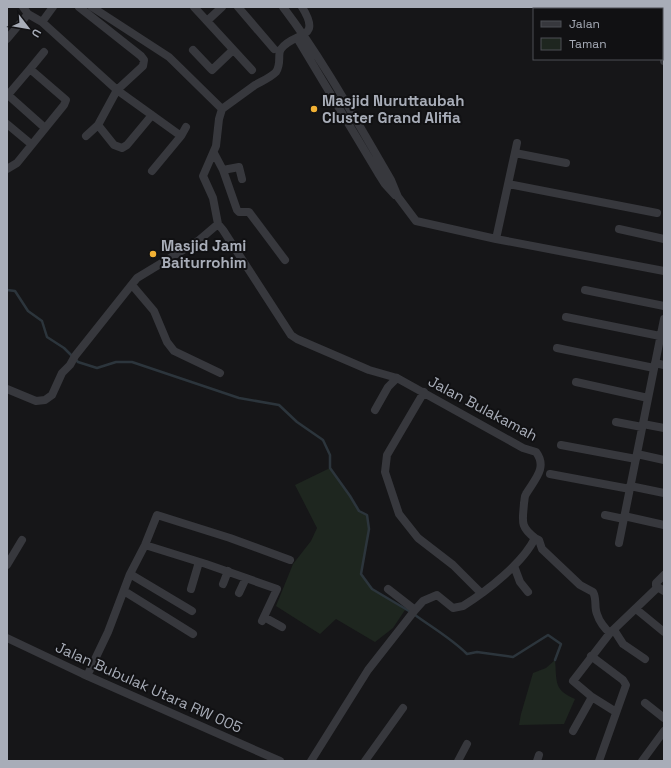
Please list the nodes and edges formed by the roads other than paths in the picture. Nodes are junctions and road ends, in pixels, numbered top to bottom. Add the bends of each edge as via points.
1 (23, 7) edge
2 (53, 7) edge
3 (79, 7) edge
4 (92, 7) edge
5 (194, 7) edge
6 (222, 7) edge
7 (238, 7) edge
8 (283, 7) edge
9 (302, 7) edge
10 (28, 14) junction
11 (207, 21) junction
12 (42, 22) junction
13 (300, 36) junction
14 (7, 39) edge
15 (274, 49) dead end
16 (192, 50) dead end
17 (233, 50) junction
18 (44, 52) dead end
19 (30, 69) junction
20 (252, 70) dead end
21 (117, 90) junction
22 (7, 95) edge
23 (222, 109) junction
24 (152, 115) junction
25 (7, 124) edge
26 (98, 125) junction
27 (186, 127) dead end
28 (45, 128) junction
29 (86, 136) dead end
30 (181, 136) junction
31 (517, 143) dead end
32 (31, 144) junction
33 (214, 153) junction
34 (515, 153) junction
35 (566, 163) dead end
36 (7, 168) edge
37 (223, 170) junction
38 (152, 171) dead end
39 (242, 179) dead end
40 (508, 184) junction
41 (657, 213) dead end
42 (218, 224) junction
43 (619, 229) dead end
44 (496, 239) junction
45 (664, 239) edge
46 (285, 260) dead end
47 (664, 271) edge
48 (132, 285) junction
49 (585, 290) dead end
50 (664, 306) edge
51 (566, 317) dead end
52 (664, 319) edge
53 (662, 334) edge
54 (557, 348) dead end
55 (664, 365) edge
56 (654, 366) junction
57 (220, 373) dead end
58 (397, 378) junction
59 (576, 382) dead end
60 (7, 389) edge
61 (424, 392) junction
62 (648, 398) junction
63 (376, 410) dead end
64 (616, 422) dead end
65 (643, 426) junction
66 (664, 428) edge
67 (561, 445) dead end
68 (636, 457) junction
69 (664, 460) edge
70 (550, 474) dead end
71 (630, 487) junction
72 (664, 493) edge
73 (605, 515) dead end
74 (624, 518) junction
75 (664, 525) edge
76 (535, 538) junction
77 (22, 540) dead end
78 (619, 543) dead end
79 (145, 545) junction
80 (290, 560) dead end
81 (199, 562) junction
82 (7, 565) edge
83 (514, 566) junction
84 (228, 571) junction
85 (130, 574) junction
86 (664, 575) edge
87 (246, 578) junction
88 (223, 584) dead end
89 (190, 589) dead end
90 (388, 589) dead end
91 (661, 589) edge
92 (124, 591) junction
93 (528, 592) dead end
94 (239, 593) dead end
95 (481, 593) junction
96 (636, 609) junction
97 (415, 610) junction
98 (192, 611) dead end
99 (282, 627) dead end
100 (612, 631) junction
101 (664, 632) edge
102 (193, 634) dead end
103 (7, 638) edge
104 (591, 656) junction
105 (645, 658) dead end
106 (87, 676) junction
107 (592, 697) junction
108 (645, 703) dead end
109 (403, 708) dead end
110 (616, 712) junction
111 (664, 718) edge
112 (573, 731) dead end
113 (664, 731) edge
114 (467, 744) dead end
115 (280, 761) edge
116 (311, 761) edge
117 (365, 761) edge
118 (458, 761) edge
119 (599, 761) edge
120 (642, 761) edge

1 - 10 street
2 - 12 street
3 - 21 street via 144,60 143,66
4 - 23 street via 169,57
5 - 11 street
6 - 11 street
7 - 15 street
8 - 13 street
9 - 13 street via 310,22 308,30
10 - 12 street
10 - 14 street
11 - 17 street
12 - 21 street
13 - 23 street via 281,48 280,61 275,73
13 - 44 street via 381,179 398,197 408,213 416,221
16 - 17 street via 212,70
17 - 20 street
18 - 19 street
19 - 22 street
19 - 28 street via 66,100
21 - 24 street
21 - 26 street
22 - 28 street
23 - 33 street, Jalan Bulakamah
24 - 26 street via 122,148 114,145
24 - 30 street
25 - 32 street
26 - 29 street
27 - 30 street
28 - 32 street
30 - 38 street
31 - 34 street
32 - 36 street via 15,165
33 - 37 street
33 - 42 street, Jalan Bulakamah via 203,176 213,198
34 - 35 street
34 - 40 street
37 - 39 street via 239,167
37 - 46 street via 237,210 249,212
40 - 41 street
40 - 44 street
42 - 48 street via 198,241 143,274
42 - 58 street, Jalan Bulakamah via 291,335 369,370
43 - 45 street
44 - 47 street
48 - 57 street via 154,311 167,342 174,351
48 - 60 street via 62,373 56,390 45,400 36,401
49 - 50 street
51 - 53 street
52 - 53 street
53 - 56 street
54 - 56 street
55 - 56 street
56 - 62 street
58 - 61 street, Jalan Bulakamah
58 - 63 street via 388,387
59 - 62 street
61 - 76 street, Jalan Bulakamah via 523,448 536,452 541,461 540,473 525,496 522,513 524,526
61 - 95 street via 387,454 385,472 399,514 408,526 418,538
62 - 65 street
64 - 65 street
65 - 66 street
65 - 68 street
67 - 68 street
68 - 69 street
68 - 71 street
70 - 71 street
71 - 72 street
71 - 74 street
73 - 74 street
74 - 75 street
74 - 78 street
76 - 83 street
76 - 100 street, Jalan Bulakamah via 540,542 542,549 580,585 593,592 597,615 604,628
77 - 82 street
79 - 80 street via 157,515
79 - 81 street
79 - 85 street
81 - 84 street
81 - 89 street
83 - 93 street via 520,582
83 - 95 street
84 - 87 street
84 - 88 street
85 - 92 street
85 - 98 street
86 - 91 street via 656,583
87 - 94 street
87 - 99 street via 277,589 263,619
90 - 97 street
91 - 96 street
92 - 102 street
92 - 106 street
95 - 97 street via 456,609 434,595 423,601
96 - 100 street
96 - 101 street
97 - 116 street via 368,670
100 - 104 street
100 - 105 street via 623,644
103 - 106 street, Jalan Bubulak Utara RW 005
104 - 107 street via 573,681
104 - 110 street via 626,685
106 - 115 street, Jalan Bubulak Utara RW 005
107 - 110 street
107 - 112 street
108 - 111 street
109 - 117 street
110 - 119 street
113 - 120 street
114 - 118 street

